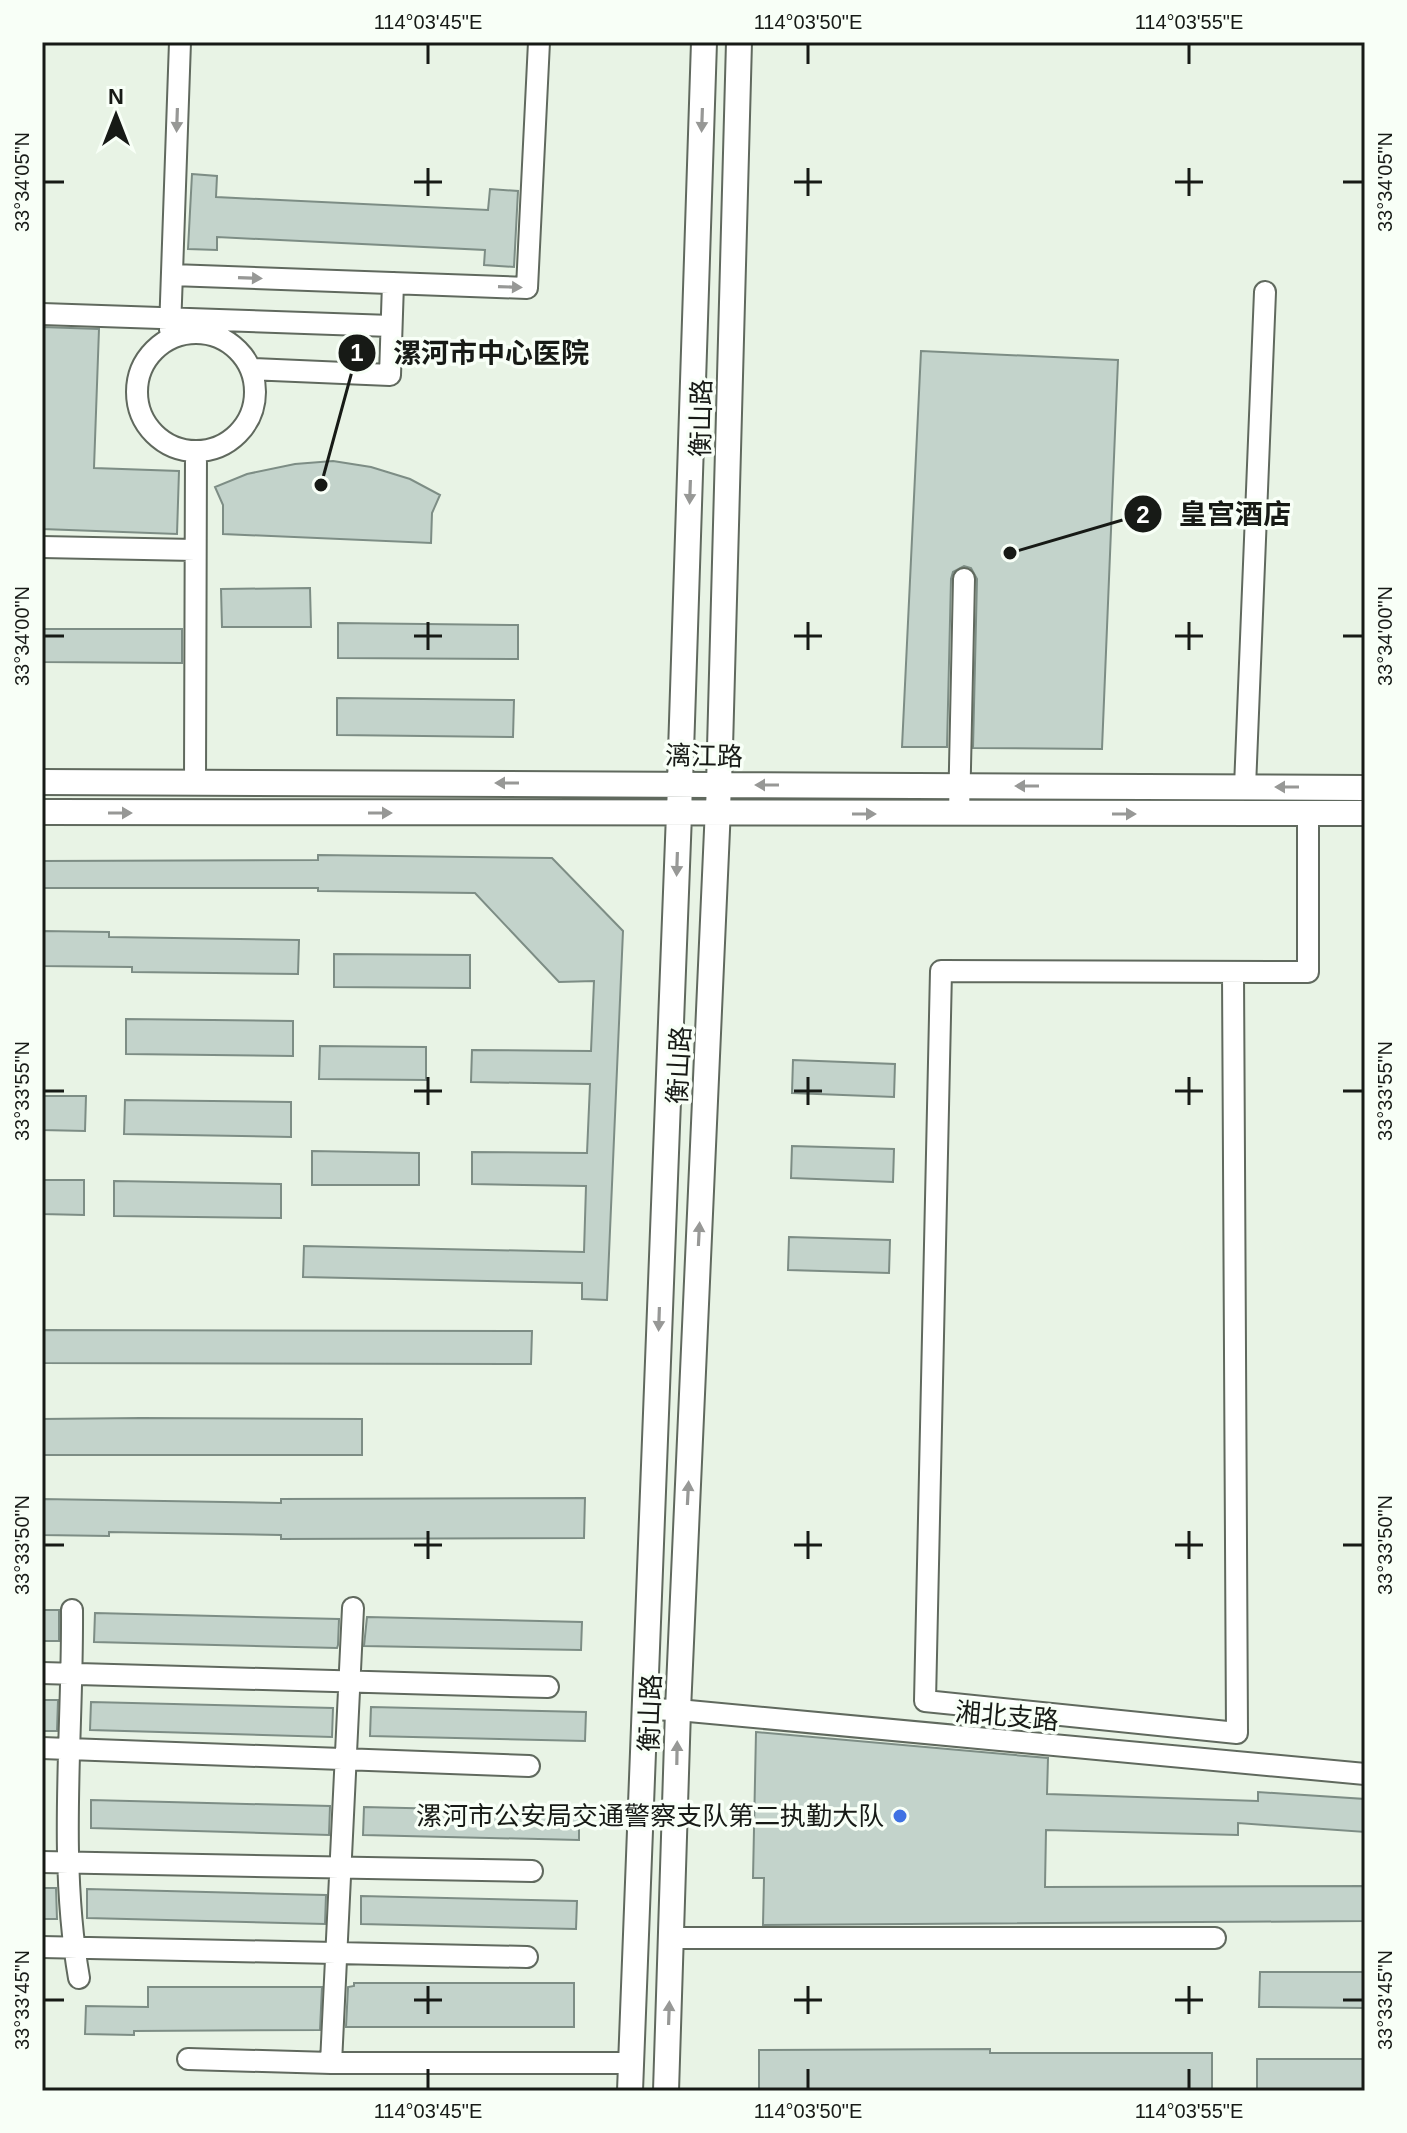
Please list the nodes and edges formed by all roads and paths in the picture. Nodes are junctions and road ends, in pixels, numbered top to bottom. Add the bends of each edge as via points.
1 (180, 42) edge
2 (539, 42) edge
3 (704, 42) edge
4 (739, 42) edge
5 (172, 275) junction
6 (393, 283) junction
7 (1265, 292) dead end
8 (42, 314) edge
9 (170, 317) junction
10 (391, 326) junction
11 (170, 338) junction
12 (251, 369) junction
13 (196, 451) junction
14 (42, 547) edge
15 (195, 550) junction
16 (964, 579) dead end
17 (42, 782) edge
18 (195, 782) junction
19 (680, 784) junction
20 (719, 785) junction
21 (960, 786) junction
22 (1245, 787) junction
23 (1365, 788) edge
24 (42, 812) edge
25 (1308, 813) junction
26 (1365, 813) edge
27 (679, 814) junction
28 (718, 814) junction
29 (959, 814) junction
30 (1233, 972) junction
31 (353, 1608) dead end
32 (72, 1610) dead end
33 (42, 1673) edge
34 (73, 1673) junction
35 (349, 1681) junction
36 (548, 1687) dead end
37 (644, 1709) junction
38 (678, 1710) junction
39 (42, 1748) edge
40 (70, 1749) junction
41 (346, 1760) junction
42 (529, 1766) dead end
43 (1365, 1774) edge
44 (42, 1862) edge
45 (68, 1863) junction
46 (341, 1867) junction
47 (532, 1871) dead end
48 (672, 1938) junction
49 (1215, 1938) dead end
50 (42, 1947) edge
51 (74, 1948) junction
52 (337, 1952) junction
53 (527, 1957) dead end
54 (79, 1978) dead end
55 (188, 2059) dead end
56 (331, 2063) junction
57 (631, 2063) junction
58 (630, 2091) edge
59 (666, 2091) edge

1 -> 5 street
6 -> 2 street via 527,288
3 -> 19 street, 衡山路
4 - 20 street, 衡山路
5 -> 6 street
5 - 9 street
6 - 10 street
7 - 22 street
8 - 9 street
9 - 10 street
9 - 11 street
10 - 12 street via 390,375
11 - 12 street via 208,333 241,353
11 - 13 street via 142,366 136,385 138,405 158,438
12 - 13 street via 256,388 246,425 233,439
13 - 15 street
14 - 15 street
15 - 18 street
16 - 21 street
17 - 18 street, 漓江路
19 -> 18 street, 漓江路
19 - 20 street, 漓江路
19 - 27 street, 衡山路
21 -> 20 street, 漓江路
20 - 28 street, 衡山路
22 -> 21 street, 漓江路
21 - 29 street
23 -> 22 street, 漓江路
24 -> 27 street
25 - 26 street
29 -> 25 street
25 - 30 street via 1308,972
27 - 28 street
27 -> 37 street, 衡山路
28 -> 29 street
38 -> 28 street, 衡山路
30 - 30 street via 941,971 925,1701 1237,1733
31 - 35 street
32 - 34 street
33 - 34 street
34 - 35 street
34 - 40 street
35 - 36 street
35 - 41 street
37 - 38 street, 湘北支路
37 - 57 street, 衡山路
38 - 43 street, 湘北支路
48 -> 38 street, 衡山路
39 - 40 street
40 - 41 street
40 - 45 street
41 - 42 street
41 - 46 street
44 - 45 street
45 - 46 street
45 - 51 street
46 - 47 street
46 - 52 street
48 - 49 street
59 -> 48 street, 衡山路
50 - 51 street
51 - 52 street
51 - 54 street
52 - 53 street
52 - 56 street
55 - 56 street
56 - 57 street
57 - 58 street, 衡山路

